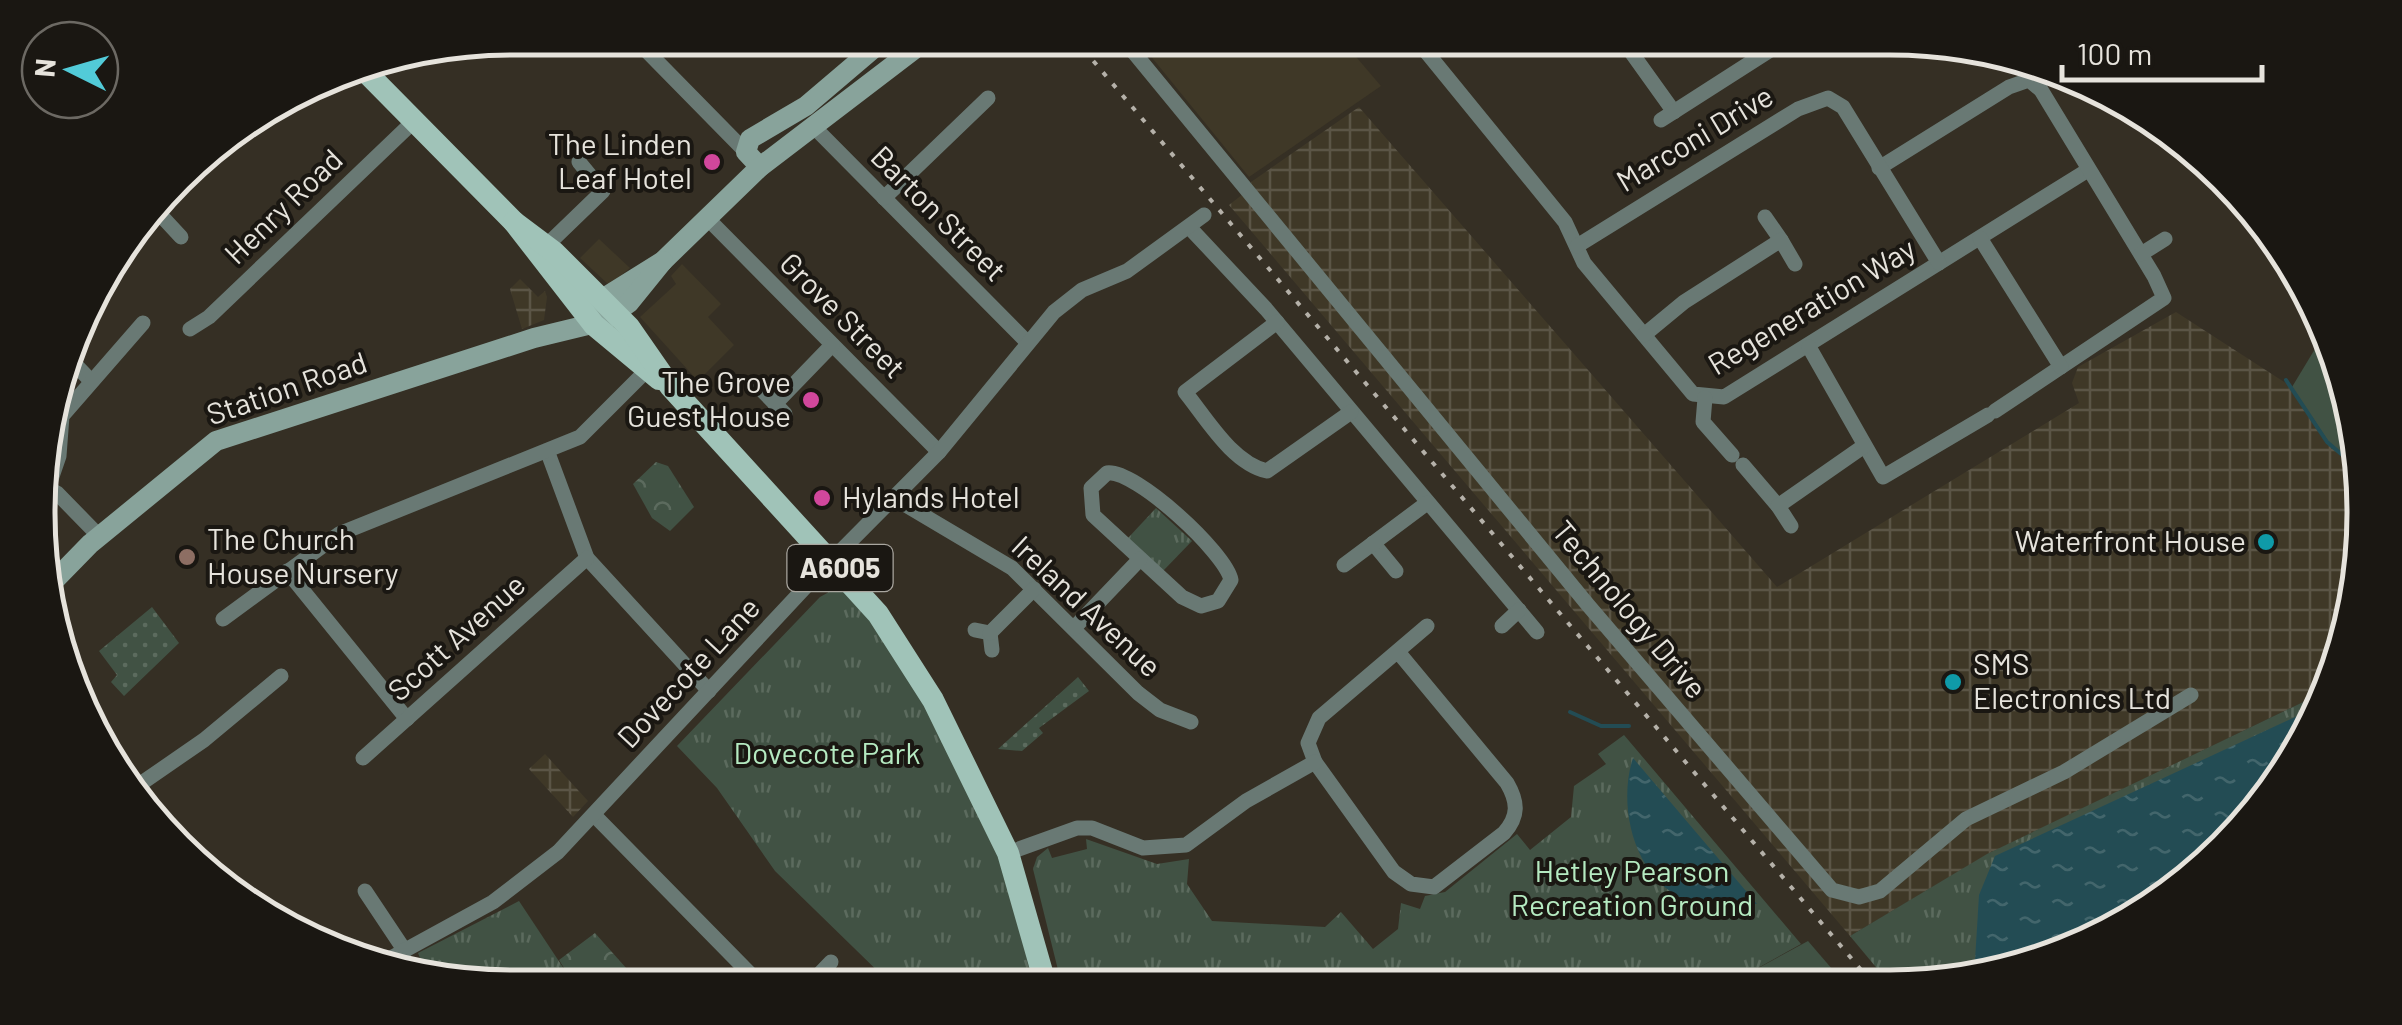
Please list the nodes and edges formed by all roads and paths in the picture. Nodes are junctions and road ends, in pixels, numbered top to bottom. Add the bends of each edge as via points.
1 (651, 55) edge
2 (863, 55) edge
3 (906, 55) edge
4 (1136, 55) edge
5 (1428, 55) edge
6 (1631, 55) edge
7 (1762, 55) edge
8 (371, 77) edge
9 (967, 91) dead end
10 (413, 122) junction
11 (812, 125) junction
12 (753, 160) junction
13 (579, 162) dead end
14 (1878, 168) junction
15 (2088, 170) junction
16 (884, 198) junction
17 (1204, 215) dead end
18 (1765, 217) dead end
19 (163, 218) edge
20 (707, 218) junction
21 (514, 222) junction
22 (1189, 227) junction
23 (182, 237) dead end
24 (1980, 238) junction
25 (2164, 239) dead end
26 (1781, 240) junction
27 (546, 246) junction
28 (1577, 246) junction
29 (2141, 254) junction
30 (1795, 264) dead end
31 (1939, 264) junction
32 (599, 313) junction
33 (1277, 322) junction
34 (143, 323) dead end
35 (190, 329) dead end
36 (1644, 335) junction
37 (1026, 341) junction
38 (832, 345) junction
39 (1809, 347) junction
40 (2061, 366) junction
41 (78, 368) edge
42 (646, 371) junction
43 (90, 380) junction
44 (670, 386) junction
45 (759, 387) dead end
46 (1706, 398) junction
47 (67, 409) edge
48 (1351, 412) junction
49 (1864, 446) junction
50 (939, 452) junction
51 (548, 453) junction
52 (56, 496) edge
53 (894, 498) junction
54 (1426, 503) junction
55 (1778, 506) junction
56 (1791, 526) dead end
57 (99, 536) junction
58 (1372, 543) junction
59 (586, 558) junction
60 (1140, 559) junction
61 (833, 560) junction
62 (1344, 565) dead end
63 (287, 571) junction
64 (1396, 572) dead end
65 (60, 575) edge
66 (1034, 589) junction
67 (1519, 610) junction
68 (223, 619) dead end
69 (1426, 626) dead end
70 (1502, 626) dead end
71 (1074, 628) junction
72 (1537, 632) dead end
73 (986, 638) dead end
74 (1400, 652) junction
75 (281, 676) dead end
76 (710, 691) junction
77 (2191, 695) dead end
78 (406, 719) junction
79 (1191, 722) dead end
80 (363, 758) dead end
81 (1314, 762) junction
82 (143, 782) edge
83 (595, 816) junction
84 (1008, 853) junction
85 (365, 891) dead end
86 (405, 951) junction
87 (398, 955) edge
88 (831, 962) dead end
89 (745, 970) edge
90 (823, 970) edge
91 (1041, 970) edge

1 - 12 street
2 - 12 main road, Station Road via 806,106 750,138
3 - 11 main road, Station Road
4 - 77 street, Technology Drive via 1832,890 1858,897 1880,891 1966,819 2064,772
5 - 28 street, Regeneration Way via 1565,222
6 - 7 street via 1667,116
8 - 10 main road, A6005
9 - 16 street via 984,101
10 - 21 main road, A6005
10 - 35 street, Henry Road
11 - 12 main road, Station Road
11 - 16 street, Barton Street
12 - 20 main road, Station Road
13 - 27 street via 603,191
14 - 15 street via 2029,80
14 - 28 street, Marconi Drive via 1844,107 1828,98 1798,109
14 - 31 street, Marconi Drive
15 - 24 street, Regeneration Way
15 - 29 street
16 - 37 street, Barton Street
17 - 22 street, Dovecote Lane
18 - 26 street
19 - 23 street
20 - 32 main road, Station Road
20 - 38 street, Grove Street
21 - 27 main road, A6005
21 - 32 main road, A6005
22 - 33 street
22 - 37 street, Dovecote Lane via 1126,271 1066,301
24 - 31 street, Regeneration Way
24 - 40 street
25 - 29 street
26 - 30 street
26 - 36 street
27 - 32 main road, A6005
28 - 36 street, Regeneration Way
29 - 40 street via 2164,298
31 - 39 street, Regeneration Way
32 - 42 main road, A6005
32 - 44 main road, A6005
32 - 57 main road, Station Road via 229,434
33 - 48 street
33 - 48 street via 1185,392 1216,431 1250,467 1267,471
34 - 43 street
36 - 46 street, Regeneration Way via 1693,394
37 - 50 street, Dovecote Lane
38 - 45 street via 780,409
38 - 50 street, Grove Street
39 - 46 street, Regeneration Way via 1724,397
39 - 49 street
40 - 49 street via 1883,477
41 - 43 street
42 - 44 main road, A6005
42 - 51 street via 580,438
43 - 47 street
44 - 61 main road, A6005
46 - 55 street via 1703,422
48 - 54 street
49 - 55 street
50 - 53 street, Dovecote Lane
51 - 59 street
51 - 63 street via 338,534
52 - 57 street
53 - 61 street, Dovecote Lane
53 - 66 street, Ireland Avenue via 1001,560
54 - 58 street
54 - 67 street
55 - 56 street
57 - 65 main road, Station Road
58 - 62 street
58 - 64 street
59 - 76 street
59 - 78 street, Scott Avenue
60 - 60 street via 1093,515 1091,488 1108,472 1141,484 1220,556 1231,580 1218,601 1201,606
60 - 71 street
61 - 76 street, Dovecote Lane
61 - 84 main road, A6005 via 902,649
63 - 68 street
63 - 78 street
66 - 71 street, Ireland Avenue
66 - 73 street
67 - 70 street
67 - 72 street
69 - 74 street
71 - 79 street, Ireland Avenue via 1138,693
74 - 81 street via 1319,718 1309,737
74 - 81 street via 1507,783 1516,802 1512,824 1442,883 1410,884 1394,872
75 - 82 street
76 - 83 street, Dovecote Lane
78 - 80 street, Scott Avenue
81 - 84 street via 1246,800 1186,845 1143,848 1077,828
83 - 86 street, Dovecote Lane via 517,886
83 - 89 street
84 - 91 main road, A6005
85 - 86 street
86 - 87 street, Dovecote Lane
88 - 90 street

